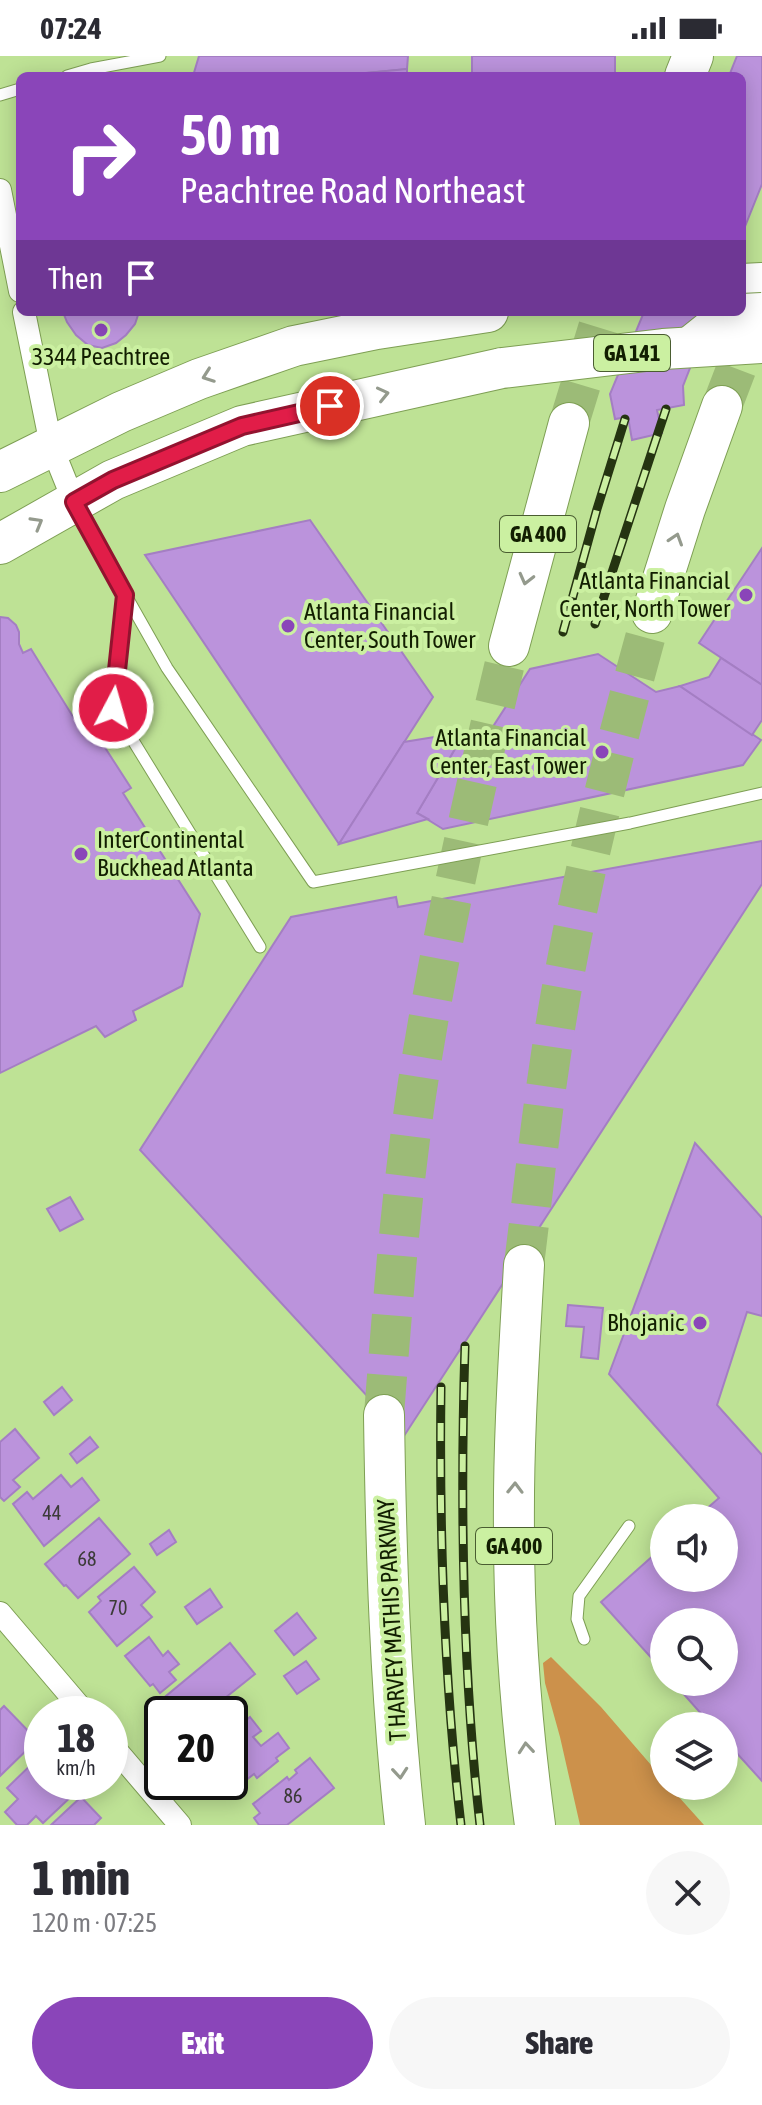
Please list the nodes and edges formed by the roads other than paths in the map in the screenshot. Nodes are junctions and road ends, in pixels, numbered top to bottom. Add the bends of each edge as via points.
1 (160, 56) edge
2 (81, 72) edge
3 (0, 190) edge
4 (16, 271) edge
5 (25, 316) edge
6 (462, 316) edge
7 (724, 316) edge
8 (762, 343) edge
9 (684, 348) junction
10 (722, 406) tunnel mouth
11 (569, 423) tunnel mouth
12 (51, 445) junction
13 (0, 472) edge
14 (74, 502) junction
15 (0, 544) edge
16 (125, 595) junction
17 (652, 613) tunnel mouth
18 (509, 646) tunnel mouth
19 (762, 793) edge
20 (260, 947) dead end
21 (524, 1265) tunnel mouth
22 (384, 1415) tunnel mouth
23 (629, 1526) dead end
24 (0, 1613) edge
25 (584, 1639) dead end
26 (71, 1696) edge
27 (128, 1764) edge
28 (180, 1825) edge
29 (405, 1825) edge
30 (535, 1825) edge

1 - 2 lane
3 - 4 street
5 - 12 street
6 -> 12 highway via 294,346 199,379
7 - 9 main road, bridge
8 - 9 highway, GA 141, bridge
14 -> 9 highway, GA 141, bridge via 242,426 502,368
17 -> 10 highway
11 -> 18 highway, GA 400
12 - 13 highway
12 - 14 street
15 -> 14 highway, GA 141
14 - 16 lane
16 - 19 lane via 167,668 313,882
16 - 20 lane via 113,708
30 -> 21 highway, GA 400 via 514,1535
22 -> 29 highway, T HARVEY MATHIS PARKWAY via 391,1662
23 - 25 lane via 579,1596 577,1619
24 - 26 street
27 - 28 street

